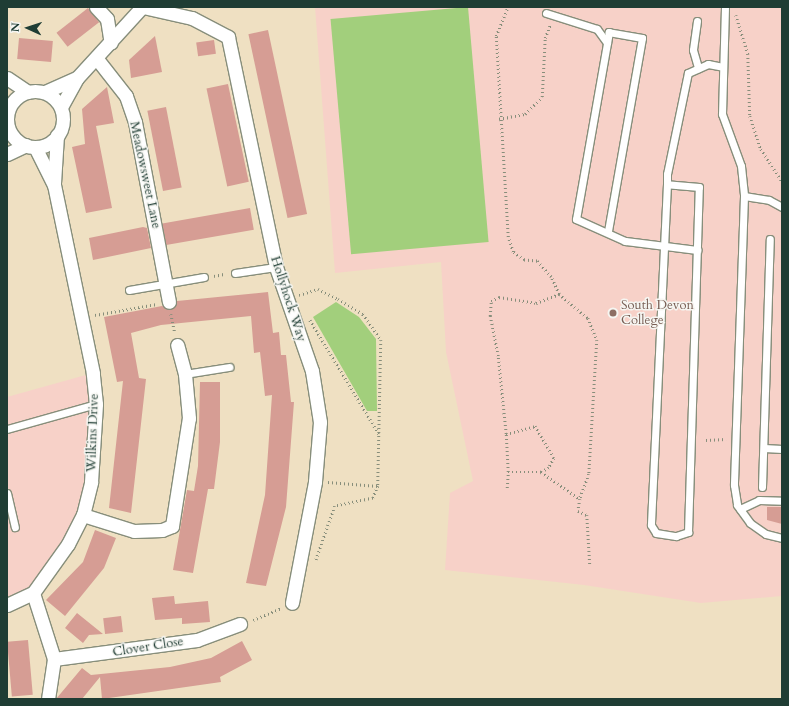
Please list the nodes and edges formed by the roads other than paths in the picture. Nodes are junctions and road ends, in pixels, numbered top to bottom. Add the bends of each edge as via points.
1 (96, 7) edge
2 (142, 7) edge
3 (725, 9) edge
4 (546, 13) dead end
5 (697, 21) dead end
6 (112, 43) junction
7 (607, 43) junction
8 (96, 59) junction
9 (723, 67) junction
10 (698, 68) junction
11 (7, 78) edge
12 (77, 78) junction
13 (28, 92) junction
14 (45, 92) junction
15 (8, 107) edge
16 (61, 107) junction
17 (9, 128) junction
18 (57, 135) junction
19 (7, 142) edge
20 (31, 146) junction
21 (7, 154) edge
22 (668, 184) junction
23 (54, 185) junction
24 (744, 196) junction
25 (782, 207) edge
26 (608, 231) junction
27 (770, 239) dead end
28 (663, 243) junction
29 (697, 250) junction
30 (276, 268) junction
31 (235, 272) road end
32 (204, 278) road end
33 (166, 283) junction
34 (129, 290) dead end
35 (169, 302) road end
36 (177, 345) road end
37 (229, 367) dead end
38 (185, 374) junction
39 (96, 404) junction
40 (7, 429) edge
41 (764, 448) junction
42 (782, 449) edge
43 (762, 487) dead end
44 (7, 493) edge
45 (782, 501) edge
46 (740, 509) junction
47 (83, 515) junction
48 (15, 527) dead end
49 (782, 538) edge
50 (33, 593) junction
51 (292, 604) road end
52 (7, 605) edge
53 (240, 624) road end
54 (54, 659) junction
55 (48, 699) edge

1 - 6 street via 107,19
2 - 6 street
2 - 30 street, Hollyhock Way via 192,18 228,37
3 - 9 lane
4 - 7 lane via 553,18 579,21 597,29
5 - 10 lane via 693,50
6 - 8 street
7 - 26 lane via 576,219
7 - 26 lane via 609,32 642,38
8 - 12 street
8 - 33 street, Meadowsweet Lane via 126,96 135,122
9 - 10 lane via 708,64
9 - 24 lane via 722,114 741,166
10 - 22 lane via 688,73
11 - 13 street
12 - 14 street
12 - 16 street
13 - 14 street
13 - 15 street
14 - 16 street
15 - 17 street
16 - 18 street, Wilkins Drive via 62,121
17 - 19 street
17 - 20 street, Wilkins Drive
18 - 20 street via 46,144
18 - 23 street, Wilkins Drive
20 - 21 street
20 - 23 street, Wilkins Drive
22 - 28 lane
22 - 29 lane via 699,187
23 - 39 street, Wilkins Drive via 79,318 94,372
24 - 25 lane via 769,200
24 - 46 lane via 734,438 734,485
26 - 28 lane via 626,241
27 - 41 lane
28 - 29 lane
28 - 29 lane via 651,525 656,533 676,536 688,532
30 - 31 lane
30 - 51 street, Hollyhock Way via 312,371 320,422 315,482
32 - 33 lane
33 - 34 lane
33 - 35 street, Meadowsweet Lane
36 - 38 street
37 - 38 lane
38 - 47 street via 189,418 185,459 172,526 162,530 134,531
39 - 40 lane
39 - 47 street, Wilkins Drive via 91,482
41 - 42 lane
41 - 43 lane
44 - 48 lane
45 - 46 lane via 759,500
46 - 49 lane via 750,523 766,534
47 - 50 street, Wilkins Drive via 68,544
50 - 52 street, Wilkins Drive
50 - 54 street
53 - 54 street, Clover Close via 197,640
54 - 55 street

